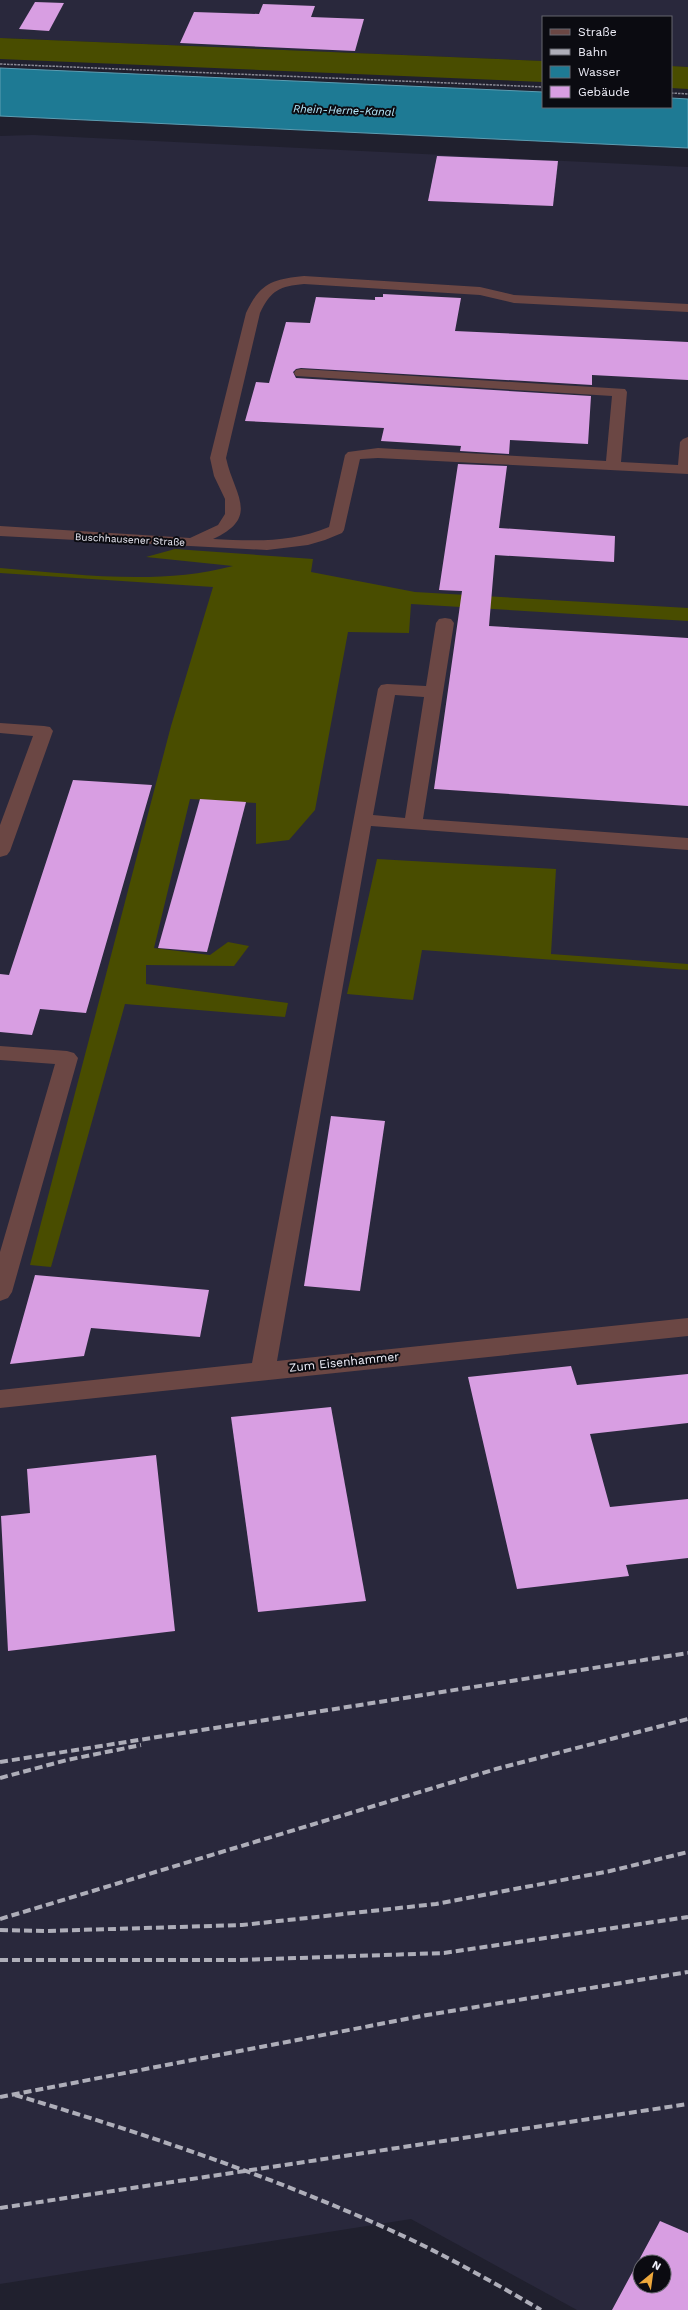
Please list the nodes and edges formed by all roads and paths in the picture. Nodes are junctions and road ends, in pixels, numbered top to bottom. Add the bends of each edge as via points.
1 (0, 64) edge
2 (542, 88) edge
3 (672, 93) edge
4 (688, 94) edge
5 (688, 308) edge
6 (301, 373) dead end
7 (688, 442) edge
8 (613, 466) junction
9 (0, 531) edge
10 (192, 543) junction
11 (444, 623) dead end
12 (434, 692) junction
13 (0, 728) edge
14 (363, 820) junction
15 (413, 824) junction
16 (688, 844) edge
17 (0, 851) edge
18 (0, 1053) edge
19 (0, 1292) edge
20 (688, 1327) edge
21 (263, 1370) junction
22 (0, 1399) edge

1 - 2 path
3 - 4 path
5 - 10 street, Buschhausener Straße via 514,299 480,291 304,280 283,282 270,288 259,300 253,313 218,458 222,476 233,498 233,514 224,528
6 - 8 street via 620,392
7 - 8 street via 685,470
8 - 10 street via 378,453 353,455 336,530 310,542 289,544
9 - 10 street, Buschhausener Straße
11 - 12 street
12 - 14 street via 387,689
12 - 15 street
13 - 17 street via 44,731
14 - 15 street
14 - 21 street
15 - 16 street
18 - 19 street via 67,1058
20 - 21 street, Zum Eisenhammer
21 - 22 street, Zum Eisenhammer

